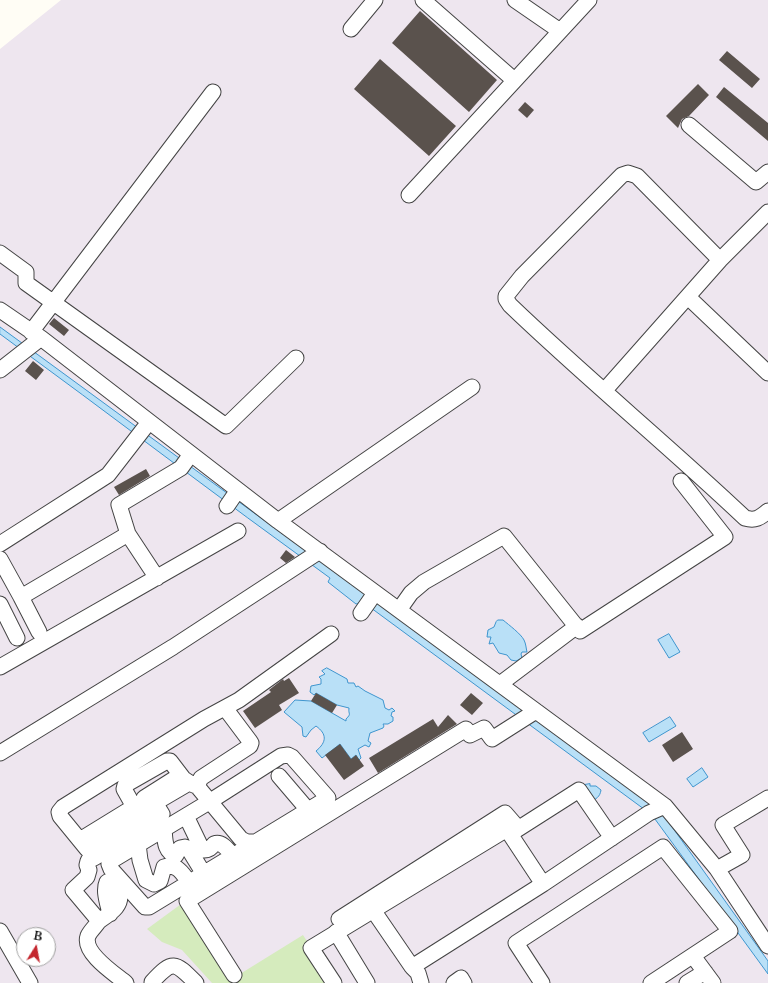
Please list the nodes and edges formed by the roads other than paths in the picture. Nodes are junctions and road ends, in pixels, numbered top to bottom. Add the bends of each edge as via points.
1 (375, 0) edge
2 (424, 0) edge
3 (515, 0) edge
4 (589, 0) edge
5 (350, 29) dead end
6 (560, 31) junction
7 (514, 80) junction
8 (213, 92) dead end
9 (690, 125) dead end
10 (768, 172) edge
11 (409, 195) dead end
12 (768, 212) edge
13 (0, 252) edge
14 (720, 260) junction
15 (688, 297) junction
16 (53, 302) junction
17 (0, 310) edge
18 (36, 335) junction
19 (296, 358) dead end
20 (0, 370) edge
21 (768, 373) edge
22 (472, 387) dead end
23 (604, 391) junction
24 (143, 430) junction
25 (186, 462) junction
26 (681, 481) dead end
27 (768, 511) edge
28 (278, 521) junction
29 (238, 532) dead end
30 (128, 534) junction
31 (0, 544) edge
32 (313, 556) junction
33 (0, 559) edge
34 (157, 578) junction
35 (19, 594) junction
36 (0, 600) edge
37 (0, 605) edge
38 (399, 610) junction
39 (577, 626) junction
40 (38, 632) dead end
41 (331, 634) dead end
42 (17, 638) dead end
43 (0, 667) edge
44 (500, 684) junction
45 (225, 708) junction
46 (529, 715) junction
47 (0, 753) edge
48 (279, 776) dead end
49 (190, 782) junction
50 (768, 798) edge
51 (209, 802) junction
52 (657, 809) junction
53 (308, 810) junction
54 (186, 816) junction
55 (164, 829) junction
56 (514, 831) junction
57 (612, 838) junction
58 (138, 844) junction
59 (242, 847) junction
60 (87, 849) junction
61 (717, 869) junction
62 (204, 874) junction
63 (189, 882) junction
64 (543, 884) junction
65 (373, 910) junction
66 (0, 930) edge
67 (336, 932) junction
68 (768, 946) edge
69 (311, 948) junction
70 (693, 956) junction
71 (412, 967) junction
72 (234, 975) dead end
73 (709, 978) edge
74 (30, 983) edge
75 (126, 983) edge
76 (152, 983) edge
77 (196, 983) edge
78 (334, 983) edge
79 (368, 983) edge
80 (422, 983) edge
81 (454, 983) edge
82 (464, 983) edge
83 (542, 983) edge
84 (651, 983) edge
85 (687, 983) edge

1 - 5 street
2 - 7 street
3 - 6 street
4 - 6 street
6 - 7 street
7 - 11 street
8 - 16 street
9 - 10 street via 756,182
12 - 14 street
13 - 16 street via 26,272 26,283
14 - 15 street
14 - 23 street via 637,176 628,173 622,175 518,281 506,299 558,351
15 - 21 street
15 - 23 street
16 - 18 street
16 - 19 street via 226,426
17 - 18 street
18 - 20 street via 26,349
18 - 24 street
22 - 28 street
23 - 27 street via 745,518 758,519
24 - 25 street
24 - 31 street via 108,475
25 - 28 street via 232,500
25 - 30 street via 119,505
26 - 39 street via 725,538 580,631
28 - 32 street
29 - 34 street
30 - 34 street
30 - 35 street
32 - 38 street via 369,602
32 - 47 street via 173,647
33 - 35 street
34 - 43 street
35 - 36 street
35 - 40 street
37 - 42 street
38 - 39 street via 411,593 424,582 504,536
38 - 44 street
39 - 44 street
41 - 45 street
44 - 46 street
45 - 49 street via 251,743 250,746
45 - 60 street via 59,812
46 - 52 street
46 - 72 street via 492,739 484,728 470,736 466,729 187,901
48 - 53 street
49 - 51 street
49 - 60 street via 179,777 144,798 142,803 148,812
49 - 60 street via 170,761 167,761 125,784 124,789 132,808
50 - 61 street via 723,826 742,855
51 - 53 street via 281,756 288,755 328,798
51 - 54 street
51 - 59 street
52 - 57 street
52 - 61 street
53 - 59 street
54 - 55 street
54 - 59 street via 204,850 217,843
55 - 58 street
55 - 62 street via 168,852 176,855 180,848 188,848
56 - 57 street via 579,790
56 - 64 street
56 - 65 street via 507,829
56 - 69 street via 505,813 306,940
57 - 64 street
58 - 63 street via 146,880 154,884 160,881 164,868 169,865 179,869
58 - 63 street via 109,864 145,908
59 - 62 street
60 - 75 street via 87,877 73,890 104,918 88,936 90,950
61 - 68 street
62 - 63 street
64 - 71 street
65 - 67 street
65 - 71 street
66 - 74 street
67 - 69 street
67 - 79 street
69 - 78 street
70 - 73 street
70 - 83 street via 730,931 663,847 516,943
70 - 84 street
71 - 80 street
73 - 85 street
76 - 77 street via 171,965 178,966
81 - 82 street via 461,978

